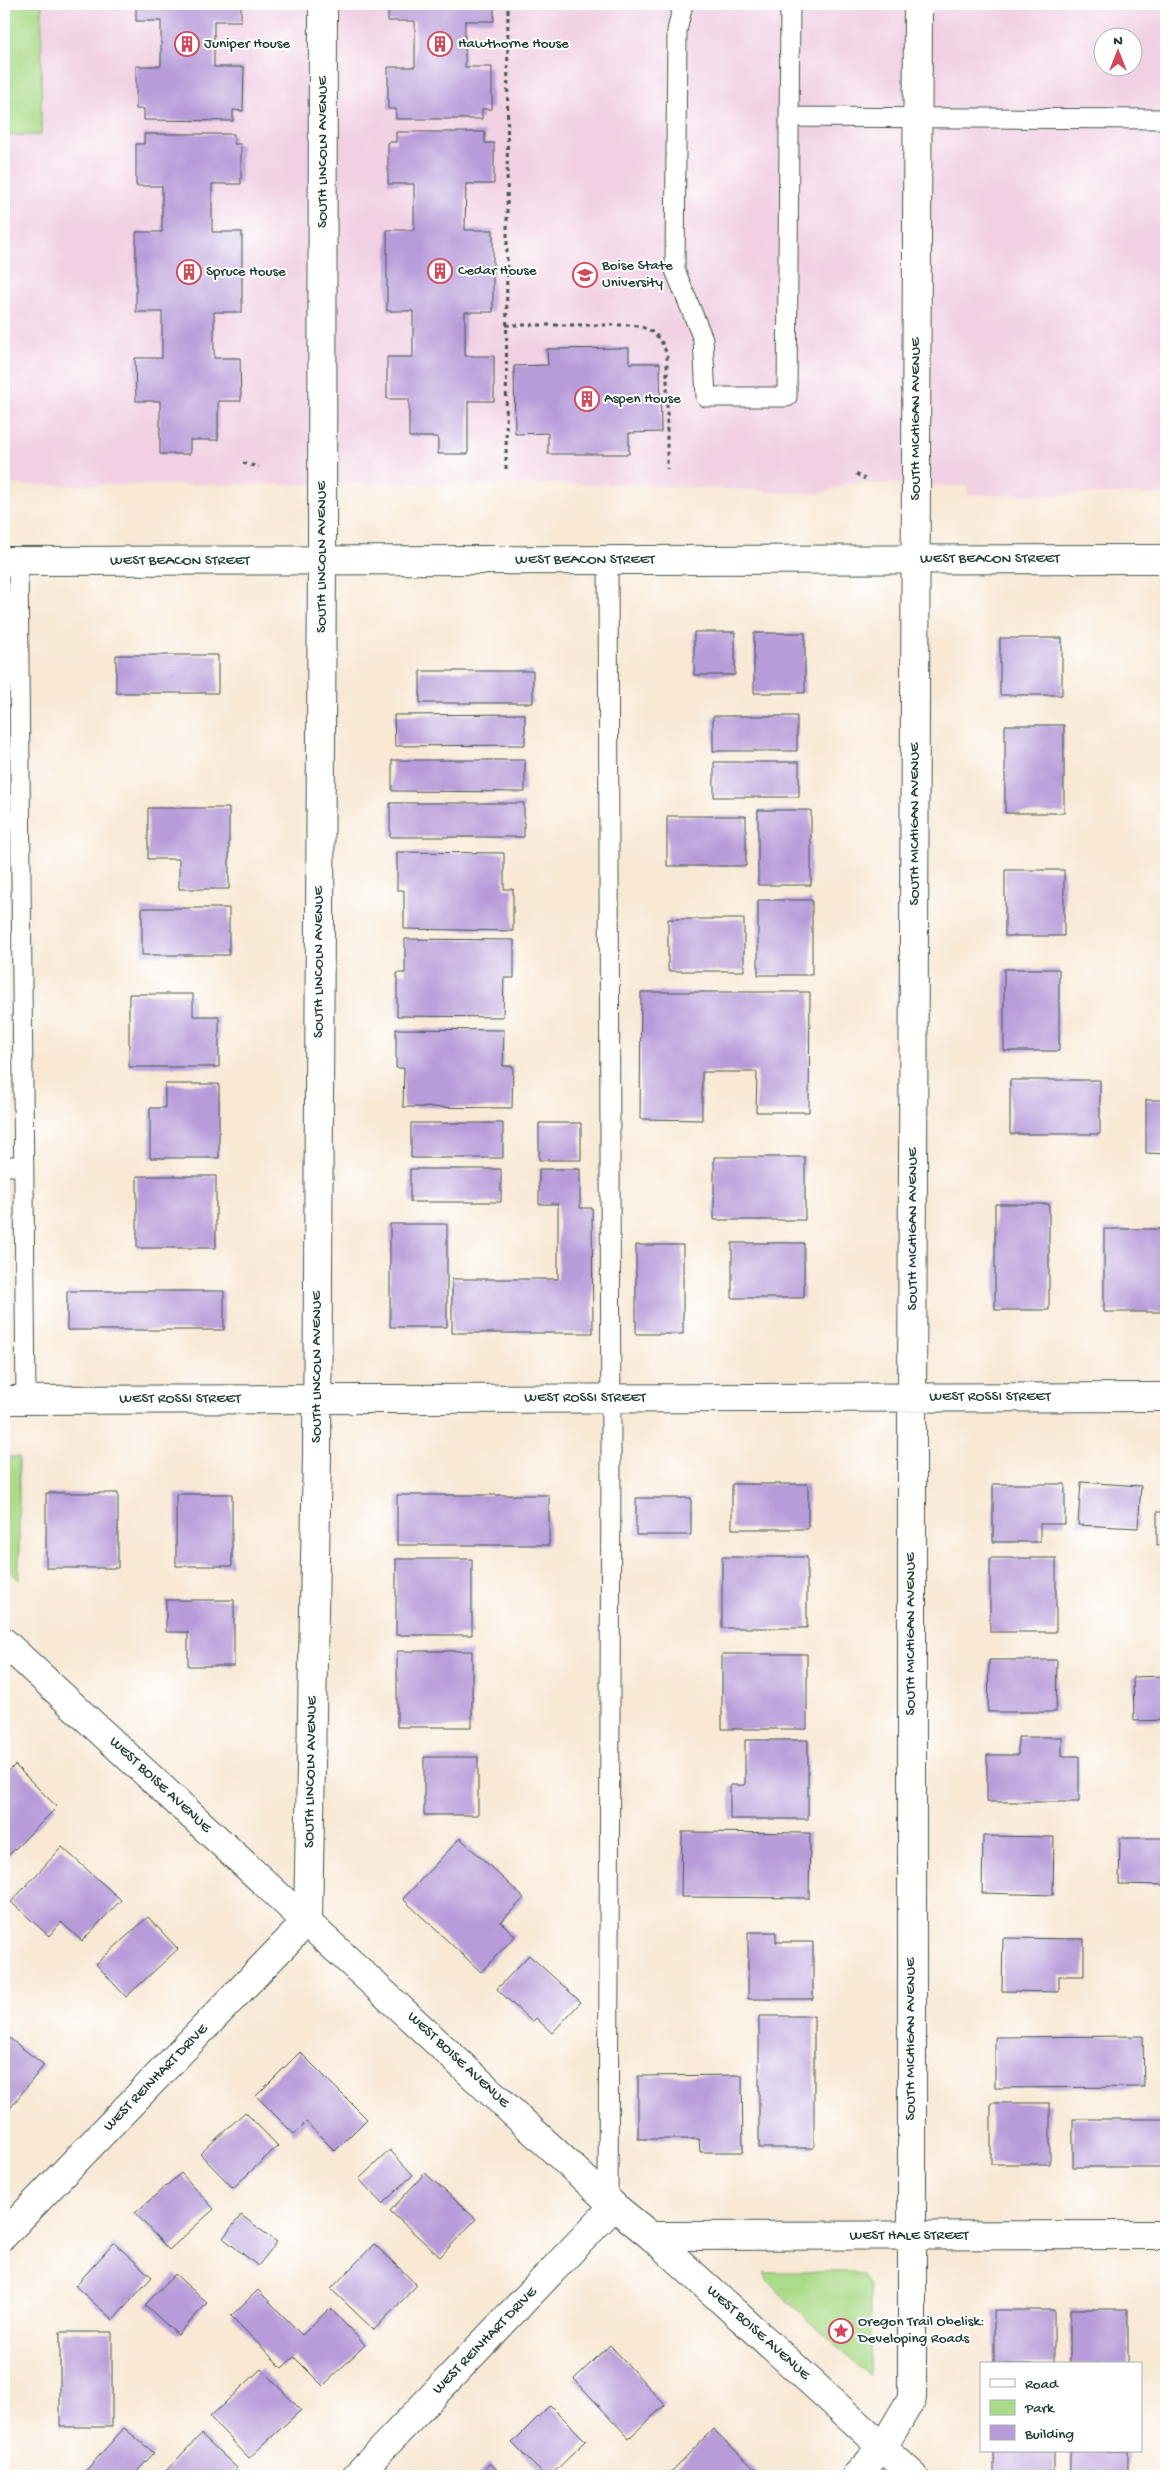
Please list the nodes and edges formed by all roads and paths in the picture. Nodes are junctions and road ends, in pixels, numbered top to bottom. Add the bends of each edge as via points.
1 (323, 4) edge
2 (508, 4) edge
3 (683, 4) edge
4 (790, 4) edge
5 (918, 4) edge
6 (790, 117) junction
7 (917, 119) junction
8 (1166, 119) edge
9 (506, 325) junction
10 (243, 463) dead end
11 (259, 467) dead end
12 (506, 469) dead end
13 (667, 469) dead end
14 (856, 474) dead end
15 (865, 479) dead end
16 (916, 559) junction
17 (1166, 559) edge
18 (322, 560) junction
19 (608, 560) junction
20 (11, 561) edge
21 (4, 1166) edge
22 (24, 1166) junction
23 (1166, 1397) edge
24 (317, 1398) junction
25 (611, 1398) junction
26 (912, 1398) junction
27 (15, 1400) edge
28 (4, 1642) edge
29 (308, 1920) junction
30 (611, 2203) junction
31 (4, 2235) edge
32 (1166, 2235) edge
33 (652, 2236) junction
34 (911, 2236) junction
35 (883, 2447) junction
36 (356, 2476) edge
37 (856, 2476) edge
38 (914, 2476) edge

1 - 18 street, SOUTH LINCOLN AVENUE
2 - 9 path
3 - 6 lane via 677,31 675,270 704,339 706,396 786,397
4 - 6 lane
5 - 7 street, SOUTH MICHIGAN AVENUE
6 - 7 lane
7 - 8 lane
7 - 16 street, SOUTH MICHIGAN AVENUE
9 - 12 path
9 - 13 path via 629,325 643,326 652,331 665,347 667,357
10 - 11 path
14 - 15 path
16 - 17 street, WEST BEACON STREET
16 - 19 street, WEST BEACON STREET
16 - 26 street, SOUTH MICHIGAN AVENUE
18 - 19 street, WEST BEACON STREET
18 - 20 street, WEST BEACON STREET
18 - 24 street, SOUTH LINCOLN AVENUE
19 - 25 lane
20 - 22 lane
21 - 22 lane
22 - 27 lane
23 - 26 street, WEST ROSSI STREET
24 - 25 street, WEST ROSSI STREET
24 - 27 street, WEST ROSSI STREET
24 - 29 street, SOUTH LINCOLN AVENUE
25 - 26 street, WEST ROSSI STREET
25 - 30 lane
26 - 34 street, SOUTH MICHIGAN AVENUE
28 - 29 street, WEST BOISE AVENUE
29 - 30 street, WEST BOISE AVENUE
29 - 31 street, WEST REINHART DRIVE
30 - 33 street, WEST BOISE AVENUE
30 - 36 street, WEST REINHART DRIVE
32 - 34 street, WEST HALE STREET
33 - 34 street, WEST HALE STREET
33 - 35 street, WEST BOISE AVENUE
34 - 35 street, SOUTH MICHIGAN AVENUE via 912,2398
35 - 37 street, SOUTH MICHIGAN AVENUE
35 - 38 street, WEST BOISE AVENUE

